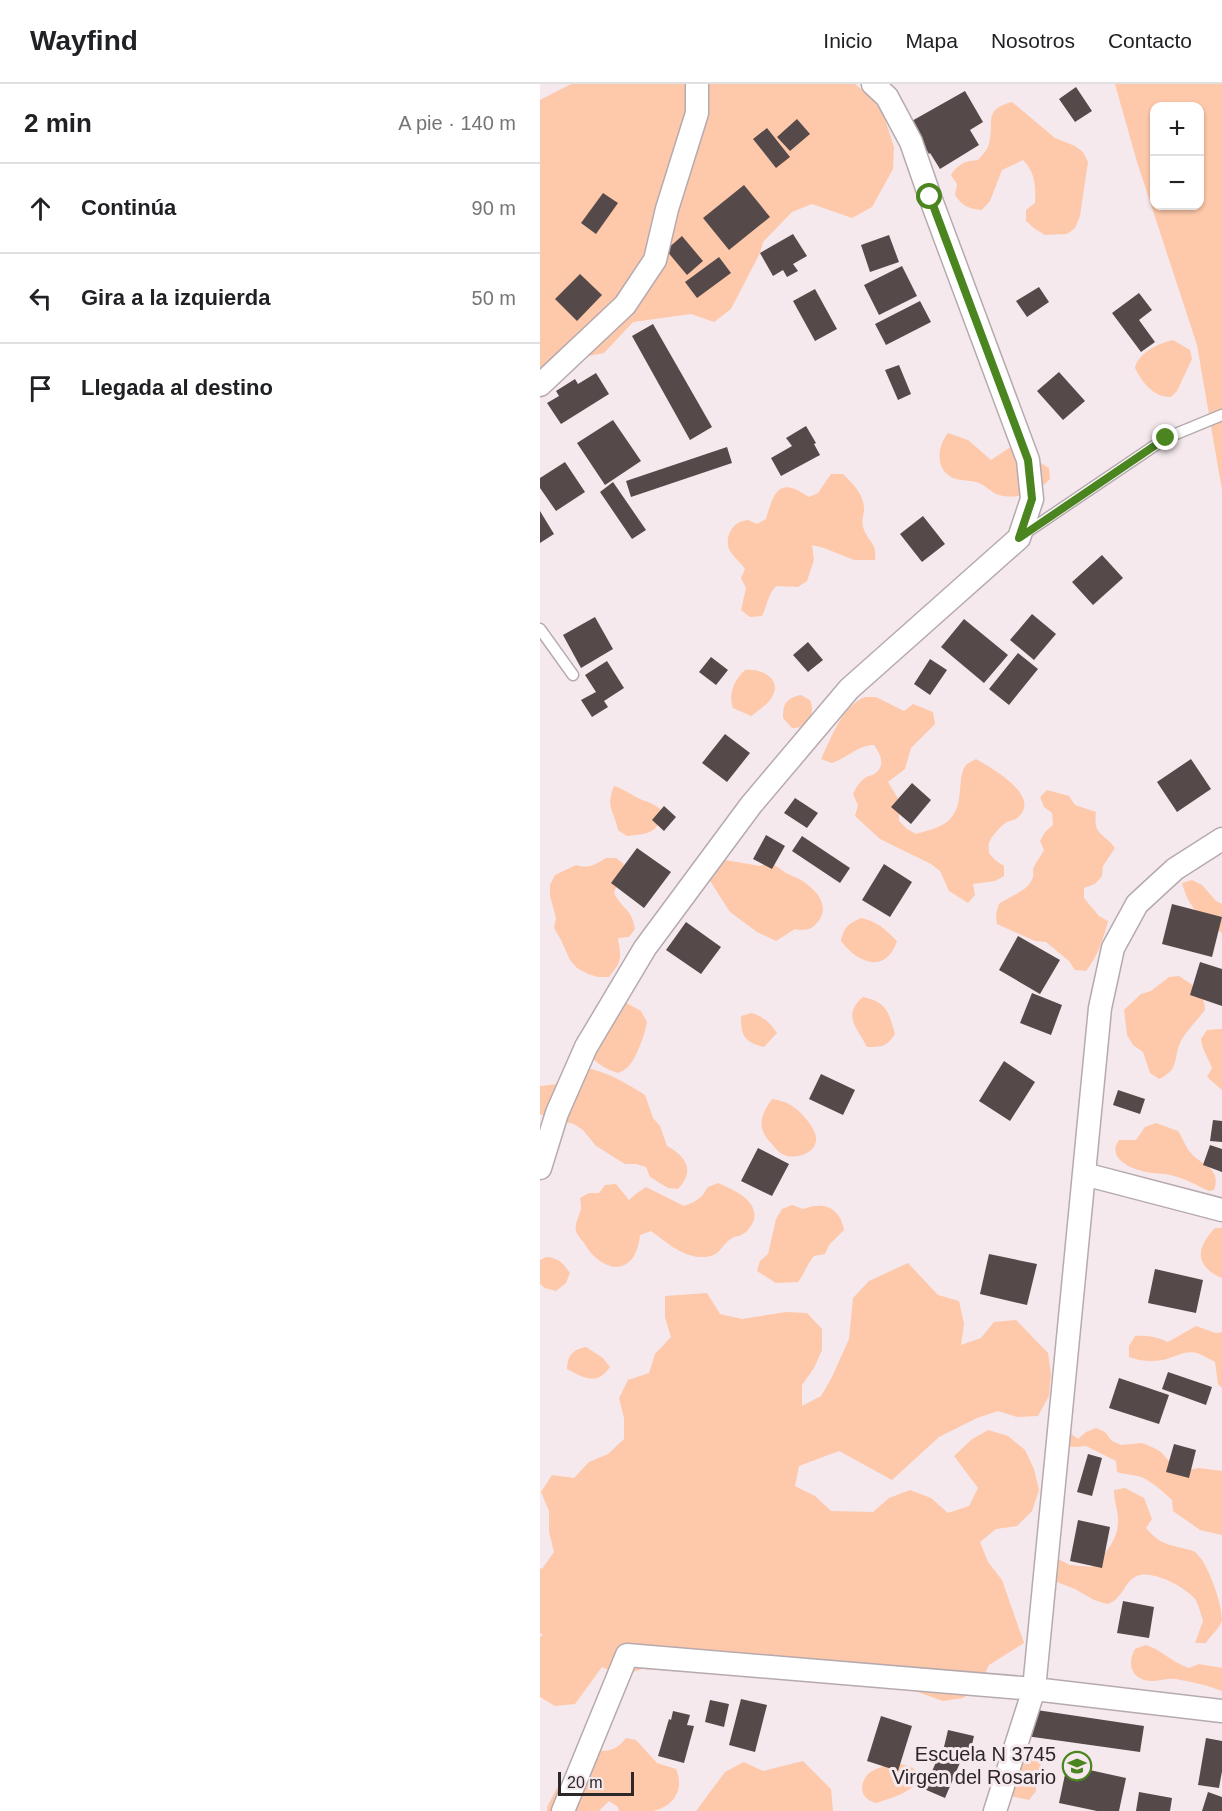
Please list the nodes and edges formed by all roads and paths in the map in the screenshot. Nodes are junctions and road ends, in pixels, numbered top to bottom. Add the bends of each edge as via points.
1 (698, 84) edge
2 (873, 84) edge
3 (540, 385) edge
4 (1222, 415) edge
5 (1019, 538) junction
6 (540, 629) edge
7 (573, 675) dead end
8 (1222, 839) edge
9 (540, 1168) edge
10 (1084, 1174) junction
11 (1222, 1210) edge
12 (1034, 1689) junction
13 (1222, 1711) edge
14 (563, 1811) edge
15 (995, 1811) edge

1 - 3 street via 697,113 655,260 625,305
2 - 5 street via 887,97 911,142 1028,460 1032,499
4 - 5 lane via 1166,438
5 - 9 street via 849,689 751,805 645,948 586,1047 557,1113
6 - 7 lane
8 - 10 street via 1175,869 1137,904 1113,948 1100,1008
10 - 11 street
10 - 12 street
12 - 13 street
12 - 14 street via 627,1655
12 - 15 street

